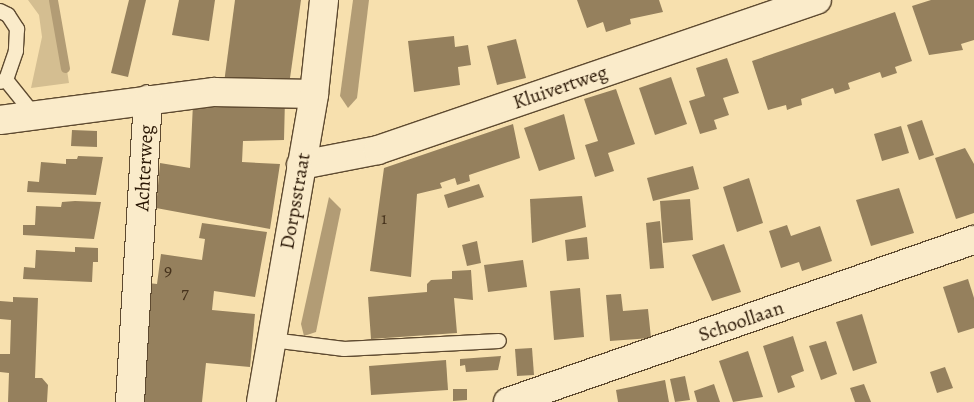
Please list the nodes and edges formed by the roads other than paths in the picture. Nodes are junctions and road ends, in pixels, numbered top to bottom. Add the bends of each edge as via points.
1 (324, 0) edge
2 (804, 2) edge
3 (0, 11) edge
4 (3, 81) edge
5 (314, 94) junction
6 (148, 100) junction
7 (35, 117) junction
8 (0, 120) edge
9 (301, 165) junction
10 (974, 240) edge
11 (272, 340) junction
12 (499, 341) dead end
13 (130, 402) edge
14 (261, 402) edge
15 (508, 402) edge

1 - 5 street, Dorpsstraat
2 - 9 street, Kluivertweg via 378,150
3 - 4 lane via 8,15 18,30 16,51
4 - 7 lane
5 - 6 street, Achterweg via 214,92
5 - 9 street, Dorpsstraat
6 - 7 street
6 - 13 street, Achterweg
7 - 8 street
9 - 11 street, Dorpsstraat
10 - 15 street, Schoollaan
11 - 12 lane via 344,348
11 - 14 street, Dorpsstraat

